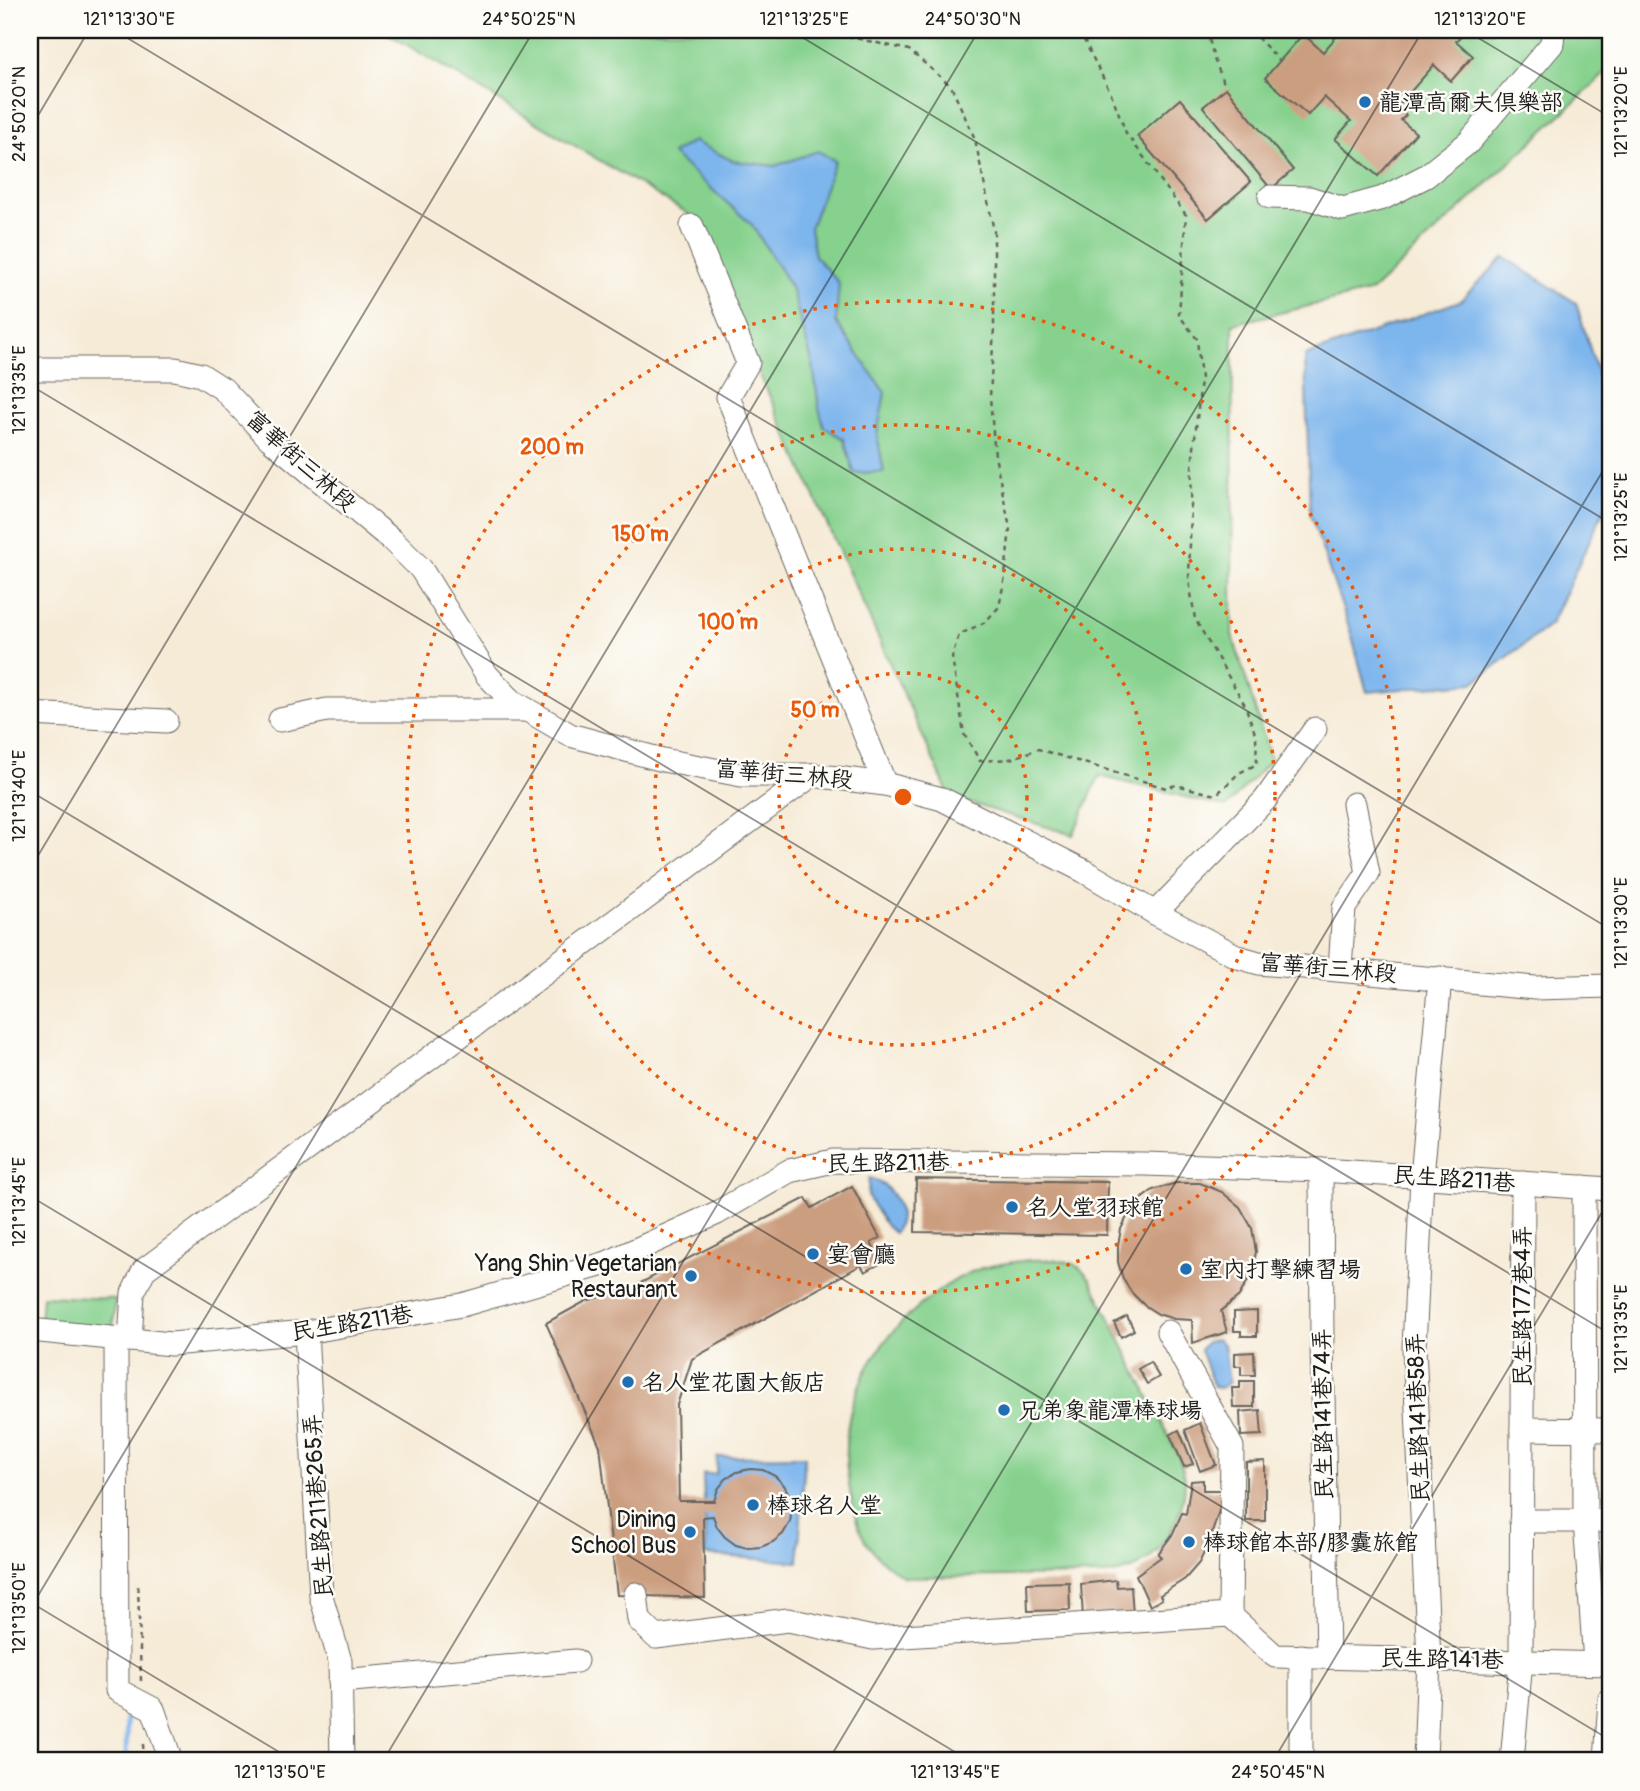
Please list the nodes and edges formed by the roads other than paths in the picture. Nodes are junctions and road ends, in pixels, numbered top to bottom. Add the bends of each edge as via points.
1 (1553, 30) edge
2 (1270, 197) dead end
3 (692, 226) dead end
4 (30, 369) edge
5 (527, 710) junction
6 (30, 714) edge
7 (280, 720) dead end
8 (166, 721) dead end
9 (1315, 729) dead end
10 (812, 775) junction
11 (886, 783) junction
12 (1354, 804) dead end
13 (1155, 913) junction
14 (1340, 969) junction
15 (1440, 978) junction
16 (1610, 986) edge
17 (1321, 1170) junction
18 (1422, 1177) junction
19 (1523, 1183) junction
20 (1584, 1187) junction
21 (1610, 1189) edge
22 (30, 1330) edge
23 (306, 1332) junction
24 (1168, 1332) dead end
25 (123, 1340) junction
26 (1522, 1429) junction
27 (1586, 1430) junction
28 (1610, 1430) edge
29 (1521, 1521) junction
30 (1586, 1521) junction
31 (1610, 1521) edge
32 (636, 1594) dead end
33 (1230, 1615) junction
34 (1301, 1656) junction
35 (1328, 1657) junction
36 (1429, 1659) junction
37 (576, 1661) dead end
38 (1521, 1661) junction
39 (1603, 1664) edge
40 (340, 1681) junction
41 (1610, 1699) edge
42 (171, 1761) edge
43 (342, 1761) edge
44 (1301, 1761) edge
45 (1425, 1761) edge
46 (1512, 1761) edge
47 (1606, 1761) edge

1 - 2 street via 1552,44 1469,142 1426,176 1383,198 1343,209 1309,198
3 - 11 street via 748,363 728,397
4 - 5 street, 富華街三林段 via 175,369 201,374 223,388 270,439 421,569 487,675
5 - 7 street via 327,710
5 - 10 street, 富華街三林段 via 570,735 663,760 741,775
6 - 8 street
9 - 13 street via 1265,800
10 - 11 street, 富華街三林段
10 - 25 street via 144,1270 133,1293
11 - 13 street, 富華街三林段 via 942,799 1084,871
12 - 14 street via 1368,873 1344,908
13 - 14 street, 富華街三林段 via 1238,957 1259,963
14 - 15 street, 富華街三林段
15 - 16 street, 富華街三林段 via 1535,988
15 - 18 street, 民生路141巷58弄
17 - 18 street, 民生路211巷
17 - 23 street, 民生路211巷 via 833,1161 789,1171 716,1213 607,1263 462,1305
17 - 35 street, 民生路141巷74弄
18 - 19 street, 民生路211巷
18 - 36 street, 民生路141巷58弄 via 1414,1348
19 - 20 street, 民生路211巷
19 - 26 street, 民生路177巷4弄
20 - 21 street, 民生路211巷
20 - 27 street
22 - 25 street, 民生路211巷
23 - 25 street, 民生路211巷 via 171,1344
23 - 40 street, 民生路211巷265弄 via 321,1596 340,1661
24 - 33 street via 1233,1447
25 - 42 street via 117,1690 153,1709
26 - 27 street
26 - 29 street, 民生路177巷4弄
27 - 28 street
27 - 30 street
29 - 30 street
29 - 38 street, 民生路177巷4弄
30 - 31 street
30 - 39 street
32 - 33 street via 639,1620 656,1637 788,1620 873,1638
33 - 34 street, 民生路141巷 via 1275,1656
34 - 35 street, 民生路141巷
34 - 44 street
35 - 36 street, 民生路141巷
36 - 38 street, 民生路141巷
36 - 45 street, 民生路141巷58弄
37 - 40 street
38 - 39 street, 民生路141巷
38 - 46 street, 民生路177巷4弄
40 - 43 street, 民生路211巷265弄
41 - 47 street

